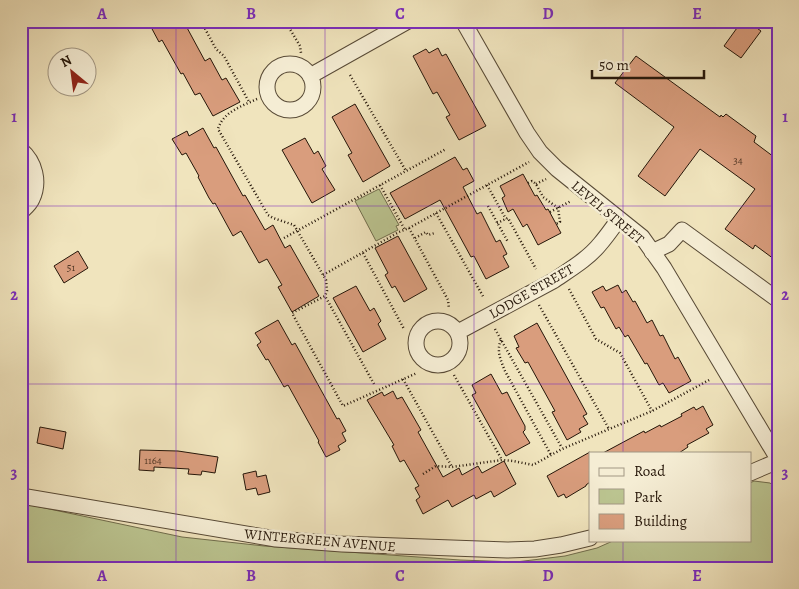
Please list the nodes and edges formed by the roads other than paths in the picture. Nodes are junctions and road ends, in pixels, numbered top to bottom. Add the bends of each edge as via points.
1 (408, 21) edge
2 (463, 21) edge
3 (310, 76) dead end
4 (21, 150) edge
5 (21, 212) edge
6 (619, 219) junction
7 (652, 252) junction
8 (778, 300) edge
9 (458, 332) dead end
10 (778, 460) edge
11 (752, 471) edge
12 (21, 496) edge
13 (589, 538) edge

1 - 3 street
2 - 6 street, LEVEL STREET via 540,152
4 - 5 street via 35,171 36,187 32,200
6 - 7 street, LEVEL STREET via 642,237
6 - 9 street, LODGE STREET via 583,260
7 - 8 street via 669,244 682,230
7 - 10 street, LEVEL STREET
10 - 11 street
12 - 13 street, WINTERGREEN AVENUE via 276,539 507,550 535,549

